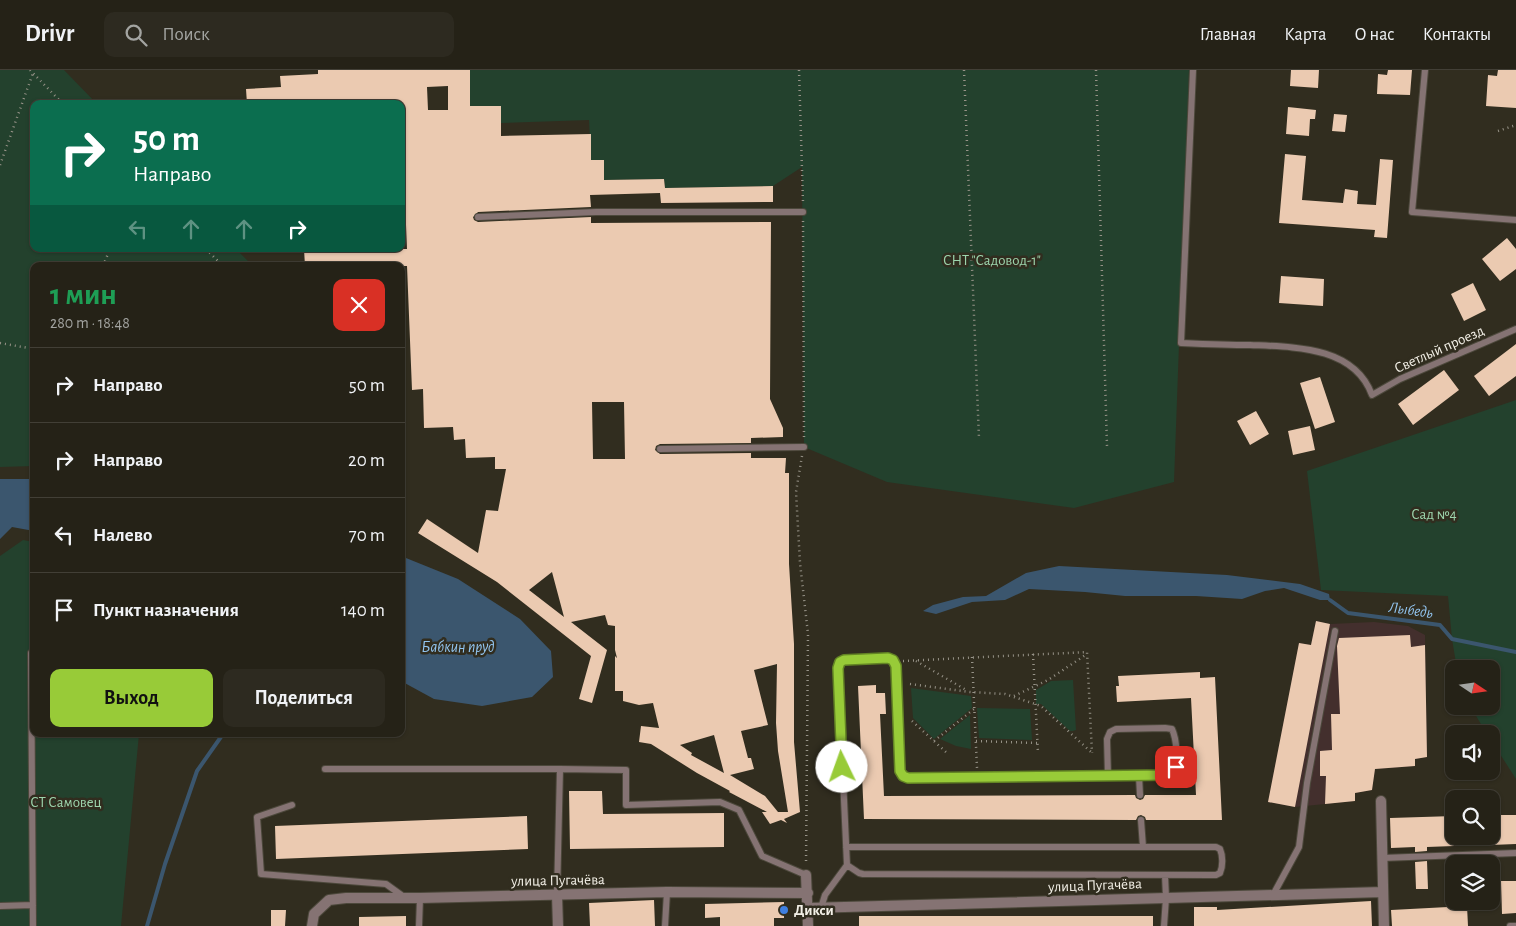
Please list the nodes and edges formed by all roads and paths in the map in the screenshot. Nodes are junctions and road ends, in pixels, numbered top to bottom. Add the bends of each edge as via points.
1 (799, 70) edge
2 (964, 70) edge
3 (1096, 70) edge
4 (1193, 70) edge
5 (1425, 70) edge
6 (32, 71) edge
7 (59, 100) edge
8 (1516, 125) edge
9 (1498, 130) dead end
10 (0, 165) edge
11 (803, 212) junction
12 (478, 217) dead end
13 (1516, 220) edge
14 (209, 252) edge
15 (219, 262) edge
16 (1516, 329) edge
17 (0, 343) edge
18 (30, 348) edge
19 (979, 438) dead end
20 (1107, 446) dead end
21 (804, 447) junction
22 (660, 449) dead end
23 (1335, 631) dead end
24 (1033, 654) junction
25 (1087, 654) junction
26 (972, 657) junction
27 (915, 660) junction
28 (893, 661) junction
29 (910, 684) dead end
30 (1035, 686) junction
31 (972, 692) junction
32 (1013, 697) junction
33 (1036, 704) junction
34 (974, 709) junction
35 (912, 721) dead end
36 (32, 737) edge
37 (934, 741) junction
38 (976, 741) junction
39 (1037, 743) junction
40 (947, 753) dead end
41 (1038, 753) dead end
42 (325, 769) dead end
43 (560, 769) junction
44 (1108, 776) junction
45 (1139, 776) junction
46 (977, 777) junction
47 (1140, 795) dead end
48 (1380, 801) dead end
49 (292, 805) dead end
50 (1141, 820) dead end
51 (846, 847) junction
52 (1143, 847) junction
53 (1516, 853) edge
54 (1382, 858) junction
55 (847, 865) junction
56 (806, 875) junction
57 (1165, 875) junction
58 (667, 892) junction
59 (1383, 892) junction
60 (808, 893) junction
61 (557, 895) junction
62 (1273, 895) junction
63 (406, 898) junction
64 (420, 898) junction
65 (1166, 898) junction
66 (33, 905) junction
67 (0, 906) edge
68 (808, 908) junction
69 (821, 908) junction
70 (805, 925) edge
71 (33, 926) edge
72 (312, 926) edge
73 (419, 926) edge
74 (558, 926) edge
75 (665, 926) edge
76 (1164, 926) edge
77 (1384, 926) edge
78 (1510, 926) edge
79 (1516, 926) edge

1 - 11 path
2 - 19 path
3 - 20 path
4 - 16 lane, Светлый проезд via 1181,343 1284,346 1330,354 1352,366 1368,383 1372,395 1400,379
5 - 13 lane via 1412,212
6 - 7 path
6 - 10 path
8 - 9 path
11 - 12 lane via 596,212
11 - 21 path
14 - 15 path
17 - 18 path
21 - 22 lane
21 - 56 path via 796,492 808,634
23 - 62 lane via 1307,783 1299,847
24 - 25 path
24 - 26 path
24 - 30 path
25 - 30 path
25 - 33 path via 1092,753
26 - 27 path
26 - 31 path
27 - 28 path
27 - 31 path
28 - 46 lane via 896,666 900,771 903,776
28 - 51 lane via 888,658 844,660 838,668
29 - 31 path
30 - 32 path
30 - 33 path
31 - 32 path
31 - 34 path
32 - 33 path
33 - 39 path
34 - 37 path
34 - 38 path
35 - 37 path
36 - 66 lane
37 - 40 path
38 - 39 path
38 - 46 path
39 - 41 path
42 - 43 lane
43 - 56 lane via 626,770 626,804 720,802 739,810 762,856
43 - 61 lane
44 - 45 lane
44 - 45 lane via 1106,739 1110,732 1116,729 1172,729 1174,773
44 - 46 lane
45 - 47 lane
48 - 54 street
49 - 63 lane via 257,817 261,874 386,884
50 - 52 lane
51 - 52 lane
51 - 55 lane
52 - 57 lane via 1220,849 1222,869 1216,875
53 - 54 lane
54 - 59 street
55 - 57 lane via 863,874
55 - 69 lane via 824,895
56 - 60 street
57 - 65 lane
58 - 60 street, улица Пугачёва
58 - 61 street, улица Пугачёва
58 - 75 lane
59 - 62 street, улица Пугачёва
59 - 77 street
60 - 68 street
61 - 64 street, улица Пугачёва
61 - 74 street
62 - 65 street, улица Пугачёва
63 - 64 street, улица Пугачёва
63 - 72 street, улица Пугачёва via 328,900 314,914
64 - 73 lane
65 - 69 street, улица Пугачёва
65 - 76 lane
66 - 67 lane
66 - 71 lane
68 - 69 street, улица Пугачёва
68 - 70 street
78 - 79 lane

